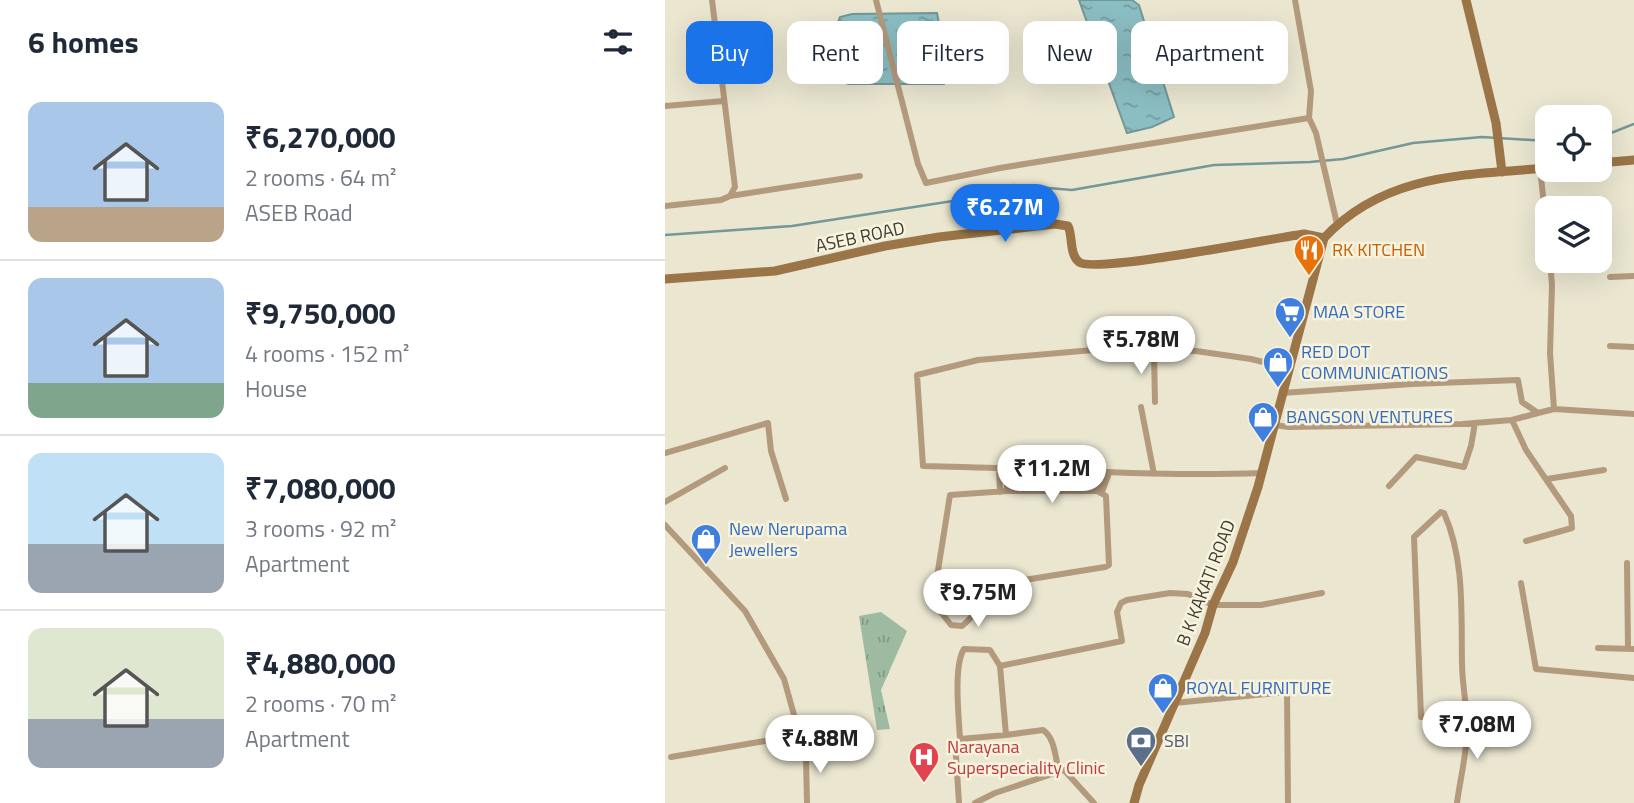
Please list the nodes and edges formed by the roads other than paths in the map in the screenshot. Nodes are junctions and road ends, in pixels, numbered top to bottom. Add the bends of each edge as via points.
1 (712, 0) edge
2 (876, 0) edge
3 (1295, 0) edge
4 (1466, 0) edge
5 (724, 101) junction
6 (665, 106) edge
7 (1309, 118) junction
8 (1634, 160) edge
9 (1612, 162) edge
10 (1535, 169) edge
11 (1502, 172) junction
12 (860, 176) dead end
13 (730, 196) junction
14 (665, 206) edge
15 (1337, 224) junction
16 (1324, 238) junction
17 (1551, 273) edge
18 (1634, 276) edge
19 (1610, 277) dead end
20 (665, 279) edge
21 (1610, 346) dead end
22 (1634, 347) edge
23 (1154, 351) junction
24 (1289, 368) junction
25 (1282, 393) junction
26 (1155, 402) dead end
27 (1141, 407) dead end
28 (1554, 409) junction
29 (1538, 413) junction
30 (1634, 414) edge
31 (1512, 420) junction
32 (1475, 423) junction
33 (1274, 425) junction
34 (665, 453) edge
35 (1003, 467) junction
36 (726, 468) dead end
37 (1604, 470) dead end
38 (1106, 473) junction
39 (1262, 473) junction
40 (1154, 474) junction
41 (1547, 479) junction
42 (1389, 486) dead end
43 (1004, 492) junction
44 (1100, 492) junction
45 (786, 499) dead end
46 (665, 502) edge
47 (665, 525) edge
48 (1526, 541) dead end
49 (1627, 563) dead end
50 (1521, 583) dead end
51 (1322, 593) dead end
52 (1213, 606) junction
53 (1598, 648) dead end
54 (1631, 649) edge
55 (1000, 666) junction
56 (1634, 678) edge
57 (1174, 704) junction
58 (1467, 716) junction
59 (800, 735) junction
60 (1006, 735) junction
61 (960, 739) junction
62 (671, 757) dead end
63 (1059, 771) junction
64 (807, 803) edge
65 (959, 803) edge
66 (975, 803) edge
67 (1094, 803) edge
68 (1134, 803) edge
69 (1288, 803) edge
70 (1457, 803) edge

1 - 5 street
2 - 7 street via 926,183
3 - 7 street via 1311,91
4 - 11 main road via 1496,123
5 - 6 street
5 - 13 street via 735,187
7 - 15 street
8 - 9 main road
10 - 11 main road
11 - 15 main road via 1430,179 1394,190
12 - 13 street
13 - 14 street
15 - 16 main road
16 - 20 main road, ASEB ROAD via 1304,234 1090,265 1074,256 1068,226 1055,223 939,237 775,271
16 - 24 main road, B K KAKATI ROAD
17 - 28 street
18 - 19 street
21 - 22 street
23 - 24 street via 1196,351
23 - 26 street
23 - 35 street via 1093,350 978,360 917,375 923,466
24 - 25 main road, B K KAKATI ROAD
25 - 29 street via 1518,380 1522,402
25 - 33 main road, B K KAKATI ROAD
27 - 40 street
28 - 29 street
28 - 30 street
29 - 31 street
31 - 32 street
31 - 41 street
32 - 33 street
32 - 42 street via 1464,467 1416,457
33 - 39 main road, B K KAKATI ROAD
34 - 45 street via 768,423 771,451
35 - 38 street
35 - 43 street
36 - 46 street
37 - 41 street
38 - 40 street
38 - 44 street
39 - 40 street
39 - 52 main road, B K KAKATI ROAD via 1233,562
41 - 48 street via 1571,516 1572,528
43 - 44 street
43 - 44 street via 952,493 948,497 933,602 951,625 965,624 985,596 998,587 1109,565 1106,496
47 - 59 street via 744,611 784,679
49 - 54 street
50 - 56 street via 1536,669
51 - 52 street via 1261,605
52 - 55 street via 1188,594 1127,600 1117,612 1122,641
52 - 57 main road, B K KAKATI ROAD
53 - 54 street
55 - 60 street
55 - 61 street via 990,650 964,649 961,654
57 - 68 main road, B K KAKATI ROAD
57 - 69 street via 1287,692
58 - 58 street via 1458,561 1451,529 1441,512 1414,537 1421,717
58 - 70 street
59 - 62 street
59 - 64 street via 806,758
60 - 61 street
60 - 63 street via 1047,732
61 - 65 street via 956,756
63 - 66 street
63 - 67 street via 1064,769

